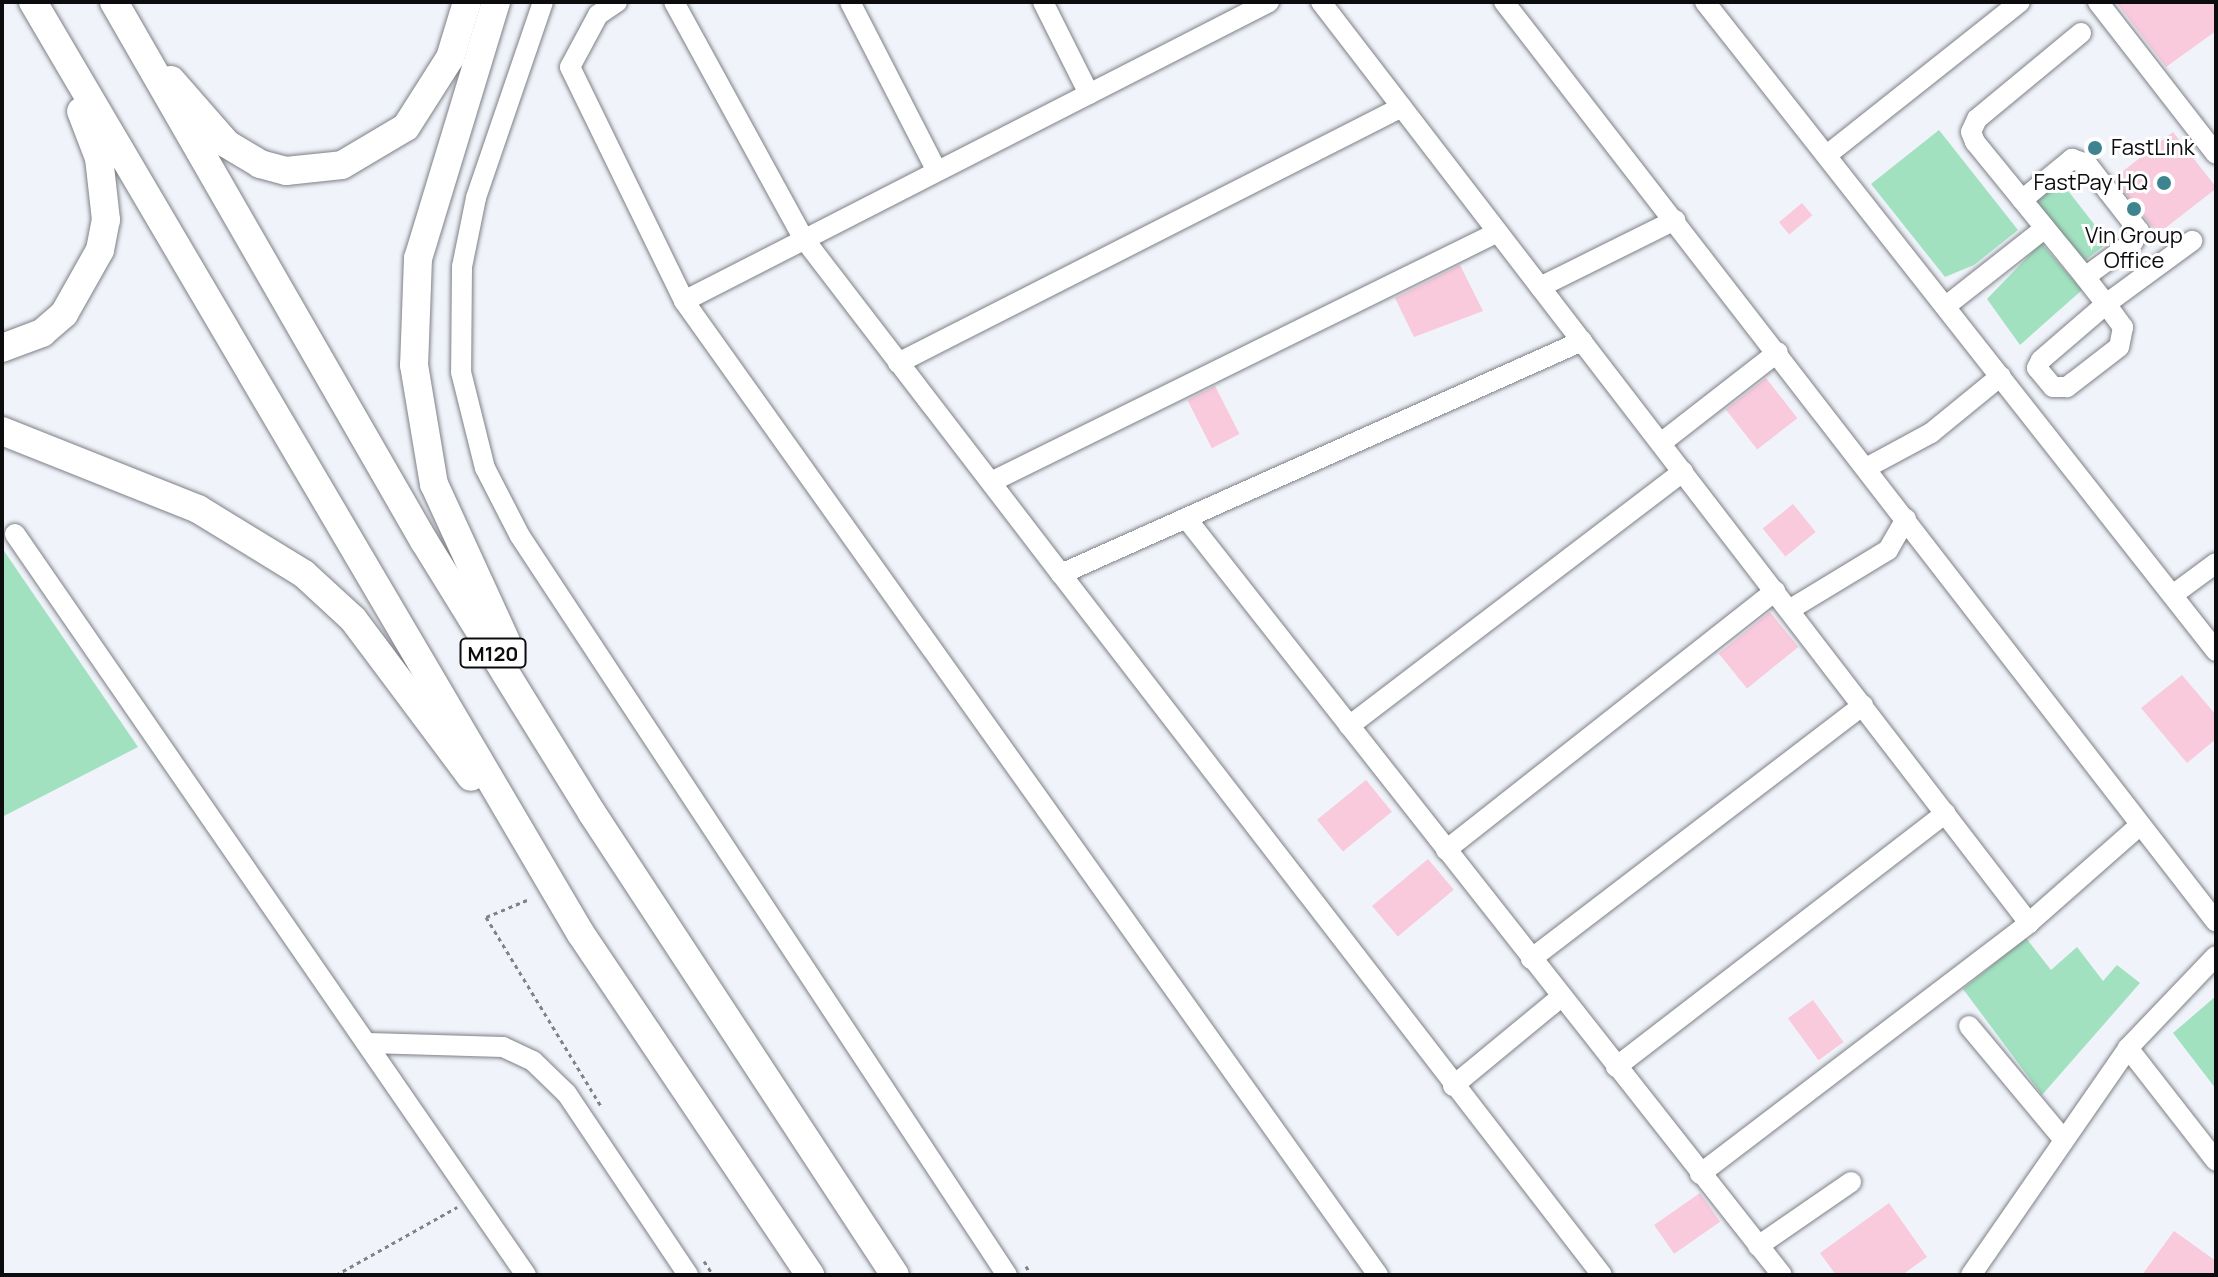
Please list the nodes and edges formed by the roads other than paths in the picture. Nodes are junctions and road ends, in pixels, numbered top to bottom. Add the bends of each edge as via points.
1 (33, 2) edge
2 (467, 2) edge
3 (496, 2) edge
4 (543, 2) edge
5 (617, 2) edge
6 (674, 2) edge
7 (850, 2) edge
8 (1043, 2) edge
9 (1269, 2) edge
10 (1321, 2) edge
11 (1504, 2) edge
12 (1705, 2) edge
13 (2020, 2) edge
14 (2098, 2) edge
15 (116, 7) edge
16 (1242, 8) edge
17 (2081, 33) dead end
18 (51, 36) junction
19 (1089, 94) junction
20 (1402, 107) junction
21 (2216, 154) edge
22 (1827, 155) junction
23 (937, 171) junction
24 (2022, 200) junction
25 (1675, 220) junction
26 (2045, 228) junction
27 (1498, 232) junction
28 (804, 239) junction
29 (2192, 241) dead end
30 (2085, 277) junction
31 (1540, 287) junction
32 (684, 301) junction
33 (2106, 304) junction
34 (1946, 306) junction
35 (1582, 341) junction
36 (2, 348) edge
37 (1778, 352) junction
38 (898, 363) junction
39 (2001, 376) junction
40 (2053, 387) junction
41 (2029, 410) junction
42 (2, 431) edge
43 (1661, 443) junction
44 (1866, 468) junction
45 (1683, 472) junction
46 (991, 482) junction
47 (1186, 518) junction
48 (1906, 519) junction
49 (15, 534) dead end
50 (2216, 563) edge
51 (1061, 574) junction
52 (1775, 591) junction
53 (2174, 594) junction
54 (1789, 610) junction
55 (2216, 651) edge
56 (1863, 705) junction
57 (1349, 726) junction
58 (592, 813) junction
59 (1946, 813) junction
60 (2138, 827) junction
61 (1446, 850) junction
62 (2216, 922) edge
63 (2029, 923) junction
64 (581, 934) junction
65 (2216, 956) edge
66 (1531, 959) junction
67 (1561, 997) junction
68 (1969, 1026) dead end
69 (369, 1043) junction
70 (2128, 1048) junction
71 (1616, 1067) junction
72 (1453, 1086) junction
73 (2063, 1139) junction
74 (2216, 1161) edge
75 (1700, 1174) junction
76 (1851, 1182) dead end
77 (1758, 1246) junction
78 (526, 1275) edge
79 (688, 1275) edge
80 (810, 1275) edge
81 (895, 1275) edge
82 (1007, 1275) edge
83 (1378, 1275) edge
84 (1602, 1275) edge
85 (1782, 1275) edge
86 (1971, 1275) edge

1 - 18 highway
2 - 15 highway via 450,58 406,127 367,156 316,171 260,164 227,144
3 - 58 highway via 418,258 414,365 421,425 434,484 475,582
4 - 82 street via 476,198 462,267 461,372 485,468 520,536
5 - 32 street via 598,15 570,67
6 - 28 street
7 - 23 street
8 - 19 street
9 - 16 street
10 - 20 street
11 - 25 street
12 - 22 street
13 - 22 street
14 - 21 street
15 - 58 highway, M120 via 392,486
16 - 19 street
17 - 24 street via 1971,127 1975,142
18 - 36 highway via 99,158 106,220 100,250 64,314 42,333
18 - 64 highway, M120
19 - 23 street
20 - 27 street
20 - 38 street
22 - 34 street
23 - 28 street
24 - 26 street
24 - 30 street via 2072,159 2087,164 2139,231 2133,242
25 - 31 street
25 - 37 street
26 - 30 street
26 - 34 street
27 - 31 street
27 - 46 street
28 - 32 street
28 - 38 street
29 - 33 street
30 - 33 street
31 - 35 street
32 - 83 street
33 - 40 street via 2038,365
33 - 40 street via 2123,327 2122,343 2073,384
34 - 39 street
35 - 43 street
35 - 47 street
37 - 43 street
37 - 44 street
38 - 46 street
39 - 41 street
39 - 44 street via 1931,433
40 - 41 street
41 - 53 street
42 - 64 highway via 198,509 304,574 386,661
43 - 45 street
44 - 48 street
45 - 52 street
45 - 57 street
46 - 51 street
47 - 51 street
47 - 57 street
48 - 54 street via 1888,550
48 - 60 street
49 - 69 street
50 - 53 street
51 - 72 street
52 - 54 street
52 - 61 street
53 - 55 street
54 - 56 street
56 - 59 street
56 - 66 street
57 - 61 street
58 - 81 highway, M120
59 - 63 street
59 - 71 street
60 - 62 street
60 - 63 street
61 - 66 street
63 - 75 street
64 - 80 highway, M120
65 - 70 street
66 - 67 street
67 - 71 street
67 - 72 street
68 - 73 street
69 - 78 street via 468,1197
69 - 79 street via 503,1047 533,1061 567,1094
70 - 73 street
70 - 74 street
71 - 75 street
72 - 84 street
73 - 86 street
75 - 77 street
76 - 77 street
77 - 85 street

